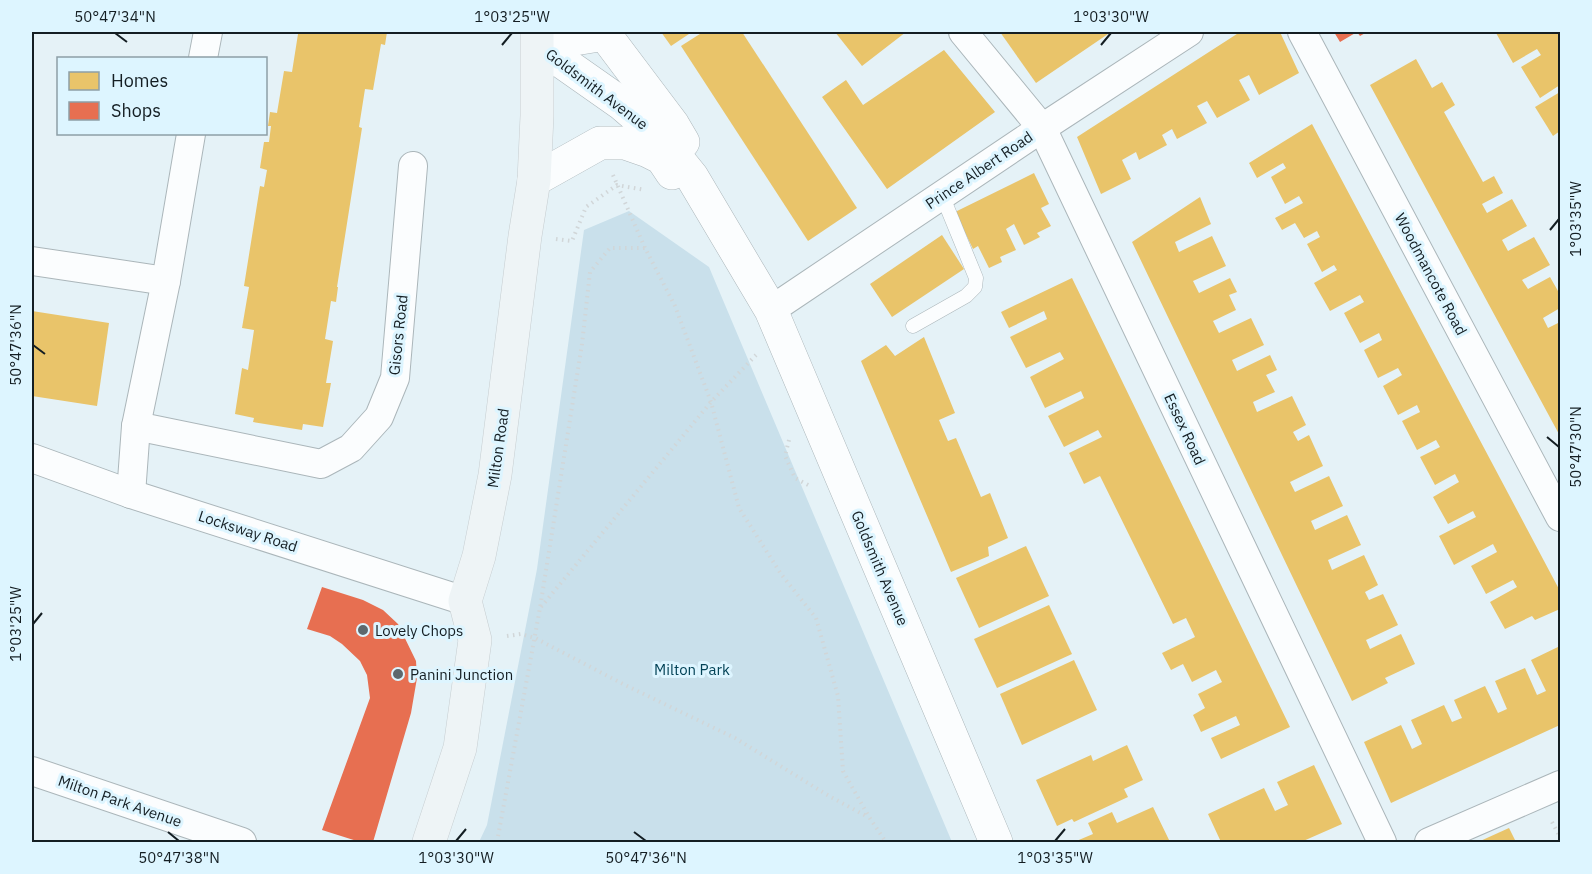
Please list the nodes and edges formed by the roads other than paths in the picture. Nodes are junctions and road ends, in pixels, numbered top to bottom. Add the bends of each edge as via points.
1 (208, 32) edge
2 (963, 32) edge
3 (1189, 32) edge
4 (1302, 32) edge
5 (604, 33) edge
6 (537, 38) edge
7 (203, 57) edge
8 (1041, 128) junction
9 (191, 135) edge
10 (413, 166) dead end
11 (534, 180) junction
12 (942, 195) junction
13 (32, 261) edge
14 (166, 281) junction
15 (766, 303) junction
16 (913, 326) dead end
17 (136, 426) junction
18 (32, 458) edge
19 (131, 494) junction
20 (1560, 517) edge
21 (465, 601) junction
22 (32, 771) edge
23 (1560, 785) edge
24 (242, 843) edge
25 (429, 843) edge
26 (996, 843) edge
27 (1382, 843) edge
28 (1429, 843) edge

1 - 7 street
2 - 8 street, Essex Road
3 - 8 street, Prince Albert Road
4 - 20 street, Woodmancote Road
5 - 6 main road, Goldsmith Avenue
5 - 15 main road, Goldsmith Avenue via 673,124 743,240
6 - 11 main road, Milton Road
6 - 15 main road, Goldsmith Avenue via 658,135 692,177
8 - 12 street, Prince Albert Road
8 - 27 street, Essex Road
9 - 14 street
10 - 17 street, Gisors Road via 395,378 379,417 351,447 321,464
11 - 15 main road via 600,143 625,143 662,158 718,243
11 - 21 main road, Milton Road via 495,476 479,556
12 - 15 street, Prince Albert Road
12 - 16 lane via 976,278 975,286 966,296
13 - 14 street
14 - 17 street
15 - 26 main road, Goldsmith Avenue
17 - 19 street
18 - 19 street, Locksway Road
19 - 21 street, Locksway Road
21 - 25 main road via 475,640 460,748
22 - 24 street, Milton Park Avenue
23 - 28 street

